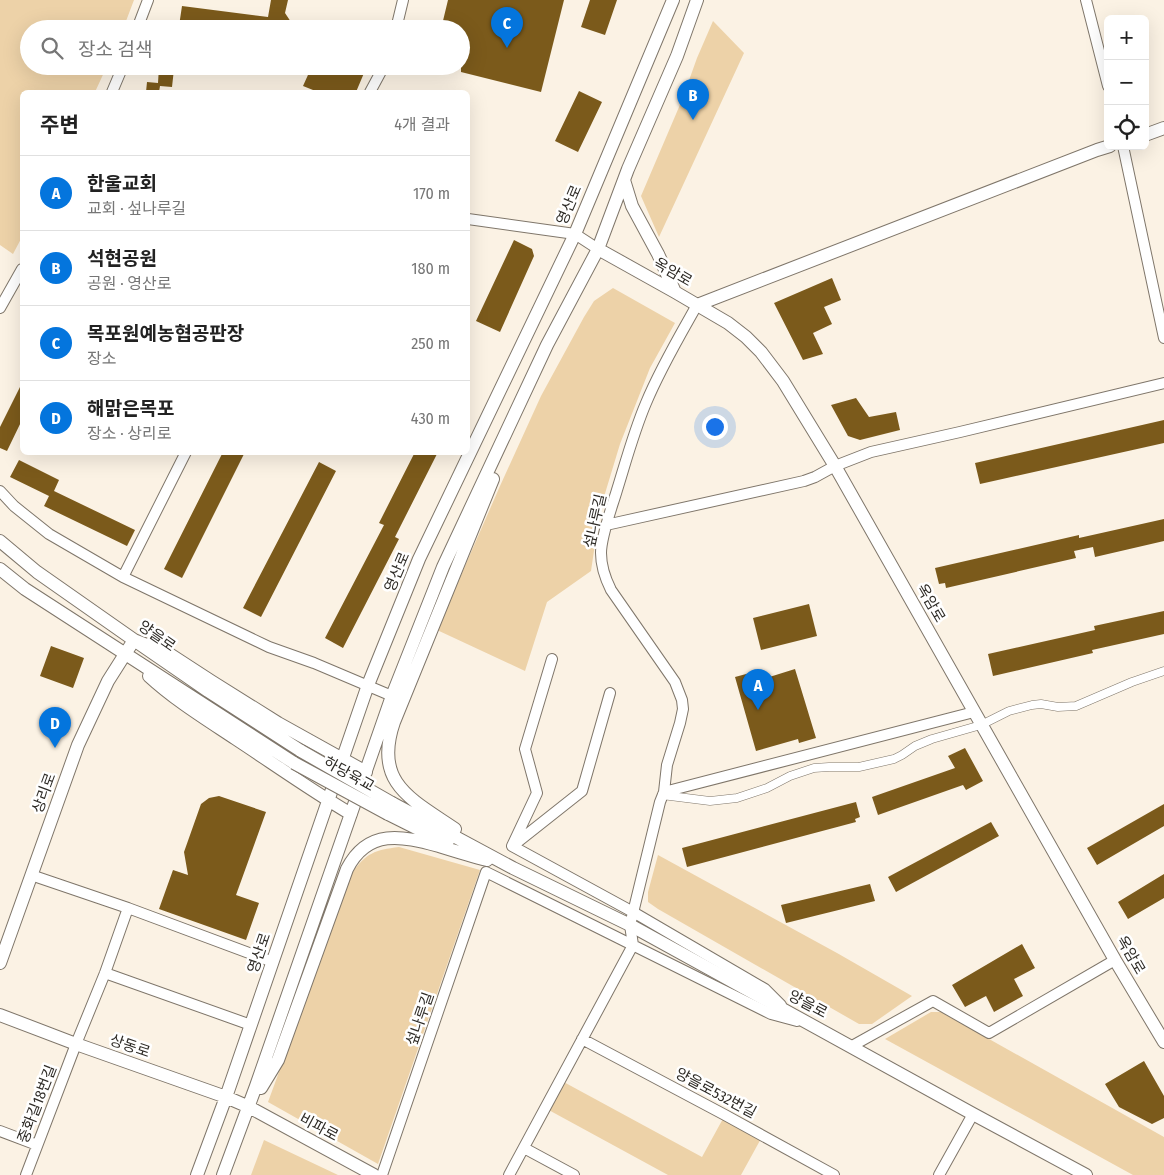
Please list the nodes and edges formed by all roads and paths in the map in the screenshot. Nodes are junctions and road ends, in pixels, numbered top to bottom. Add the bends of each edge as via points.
1 (148, 0) edge
2 (403, 0) edge
3 (673, 0) edge
4 (697, 0) edge
5 (1086, 0) edge
6 (141, 20) edge
7 (398, 20) edge
8 (1104, 70) edge
9 (119, 75) edge
10 (379, 75) edge
11 (113, 90) edge
12 (371, 90) edge
13 (1164, 128) edge
14 (1149, 134) edge
15 (1104, 148) edge
16 (1124, 150) edge
17 (624, 180) junction
18 (470, 219) edge
19 (575, 234) junction
20 (598, 249) junction
21 (20, 273) edge
22 (675, 292) junction
23 (697, 305) junction
24 (0, 308) edge
25 (1164, 338) edge
26 (548, 345) junction
27 (1164, 383) edge
28 (470, 454) edge
29 (184, 455) edge
30 (470, 455) edge
31 (835, 466) junction
32 (0, 491) edge
33 (606, 525) junction
34 (0, 541) edge
35 (0, 569) edge
36 (123, 577) junction
37 (134, 640) junction
38 (125, 654) junction
39 (552, 660) dead end
40 (1164, 671) edge
41 (368, 685) junction
42 (610, 693) dead end
43 (392, 696) junction
44 (974, 712) junction
45 (981, 725) junction
46 (298, 757) junction
47 (343, 759) junction
48 (366, 772) junction
49 (663, 794) junction
50 (328, 801) junction
51 (390, 809) joint
52 (351, 814) junction
53 (512, 846) junction
54 (513, 868) junction
55 (31, 875) junction
56 (128, 908) junction
57 (633, 912) junction
58 (630, 925) junction
59 (633, 945) junction
60 (1115, 960) junction
61 (273, 962) junction
62 (0, 963) edge
63 (105, 973) junction
64 (791, 1014) junction
65 (0, 1015) edge
66 (251, 1025) junction
67 (812, 1025) junction
68 (582, 1039) junction
69 (1164, 1042) edge
70 (76, 1044) junction
71 (852, 1046) junction
72 (226, 1097) junction
73 (248, 1107) junction
74 (973, 1114) junction
75 (0, 1131) edge
76 (37, 1145) junction
77 (524, 1148) junction
78 (26, 1175) edge
79 (197, 1175) edge
80 (223, 1175) edge
81 (374, 1175) edge
82 (382, 1175) edge
83 (509, 1175) edge
84 (574, 1175) edge
85 (834, 1175) edge
86 (939, 1175) edge
87 (1086, 1175) edge

1 - 6 street
2 - 7 street
3 - 19 street, 영산로
4 - 17 street via 677,56
5 - 8 street
9 - 11 street
10 - 12 street
13 - 14 street
15 - 23 street
16 - 25 street
17 - 20 street
17 - 22 street via 632,206
18 - 19 street
19 - 20 street
19 - 28 street, 영산로
20 - 22 street, 옥암로
20 - 26 street
21 - 24 street
22 - 23 street, 옥암로
23 - 31 street, 옥암로 via 728,323 761,352 783,381
23 - 33 street, 섶나루길 via 646,403
26 - 43 street via 443,567
26 - 54 street via 388,742 391,773 407,796
27 - 31 street via 870,452
29 - 36 street
30 - 41 street, 영산로 via 420,559
31 - 33 street via 804,481
31 - 44 street, 옥암로
32 - 36 street via 49,534
33 - 49 street, 섶나루길 via 601,551 604,574 611,590 676,682 682,700
34 - 37 street, 양을로 via 37,572
35 - 38 street
36 - 41 street via 268,646
37 - 38 street, 상리로
37 - 46 street, 양을로
37 - 47 street via 168,653 278,723
38 - 46 street via 204,704
38 - 50 street via 161,688
38 - 55 street, 상리로 via 103,690 78,744
39 - 53 street via 525,748 537,793
40 - 45 street via 1076,706 1032,705 1009,711
41 - 43 street
41 - 47 street, 영산로
42 - 53 street via 582,791
43 - 48 street
44 - 45 street, 옥암로
44 - 49 street
45 - 49 street via 932,739 894,759 859,767 814,768 737,798 710,801
45 - 60 street, 옥암로
46 - 51 street, 하당육교, bridge
47 - 48 street
47 - 50 street, 영산로
48 - 52 street
49 - 57 street, 섶나루길
50 - 52 street
50 - 61 street, 영산로
51 - 54 street, 양을로
52 - 73 street
53 - 57 street
54 - 58 street, 양을로
54 - 73 street via 401,838 382,839 358,853 347,869 278,1060
55 - 56 street
55 - 62 street, 상리로
56 - 61 street
56 - 63 street, 중화길18번길
57 - 58 street, 섶나루길
57 - 64 street via 765,989
58 - 59 street
58 - 64 street, 양을로
59 - 67 street via 771,1014
59 - 68 street
59 - 82 street, 섶나루길 via 486,872
60 - 69 street, 옥암로
60 - 71 street via 989,1033 934,1001
61 - 66 street, 영산로
63 - 66 street
63 - 70 street, 중화길18번길
64 - 67 street, 양을로
65 - 70 street, 상동로
66 - 72 street, 영산로
67 - 71 street, 양을로
68 - 77 street
68 - 85 street, 양을로532번길
70 - 72 street, 상동로
70 - 76 street, 중화길18번길
71 - 74 street, 양을로
72 - 73 street, 상동로
72 - 79 street, 영산로
73 - 80 street
73 - 81 street, 비파로
74 - 86 street
74 - 87 street, 양을로
75 - 76 street
76 - 78 street, 중화길18번길
77 - 83 street
77 - 84 street

